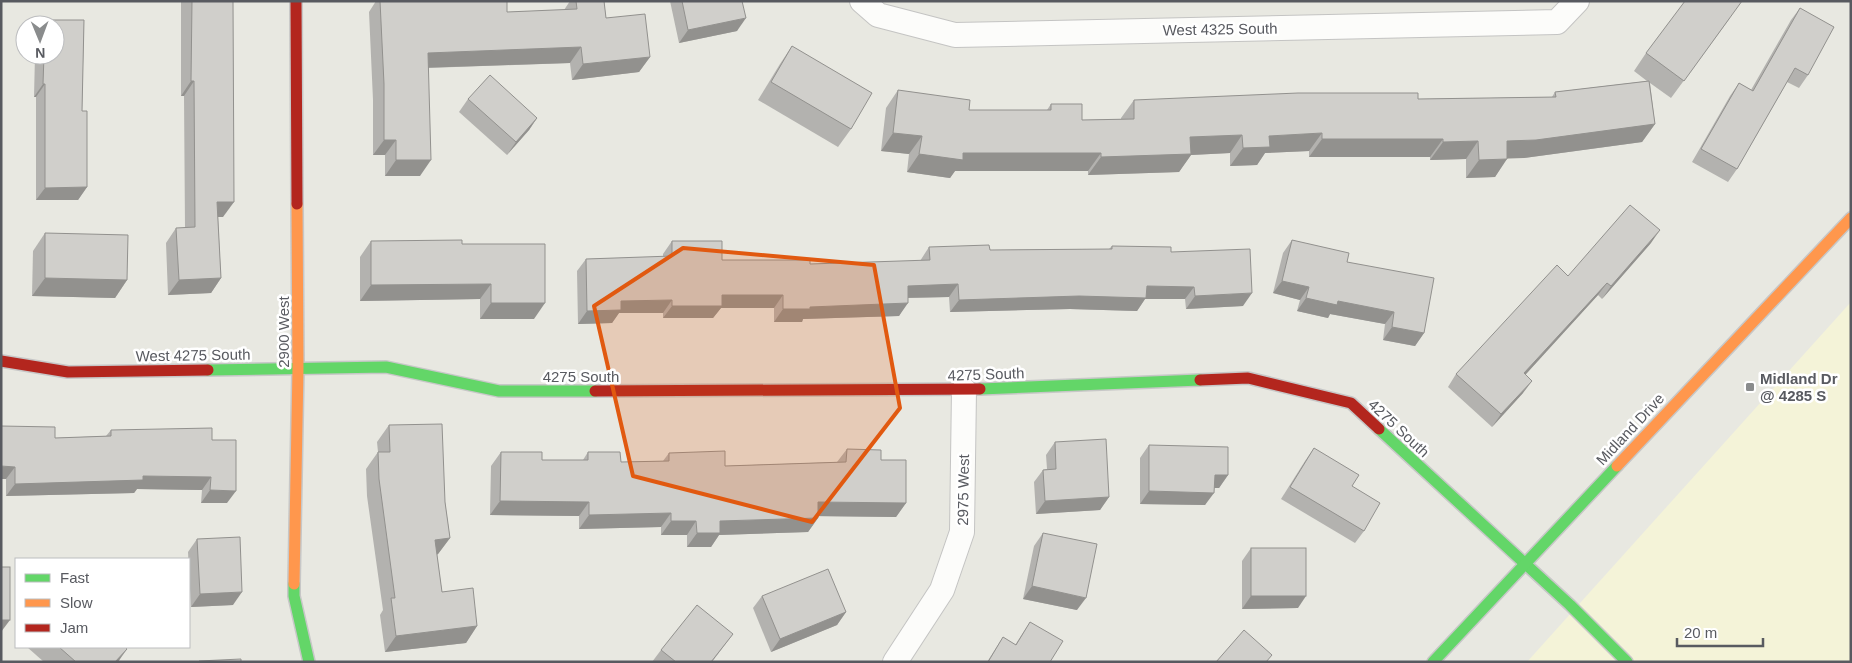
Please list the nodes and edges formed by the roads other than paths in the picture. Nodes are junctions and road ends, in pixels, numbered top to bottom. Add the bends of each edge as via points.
1 (296, 1) edge
2 (862, 1) edge
3 (1577, 1) edge
4 (1851, 218) edge
5 (1, 361) edge
6 (386, 366) joint
7 (298, 368) junction
8 (964, 390) junction
9 (1523, 564) junction
10 (309, 662) edge
11 (895, 662) edge
12 (1433, 662) edge
13 (1627, 662) edge

1 - 7 street, 2900 West
2 - 3 street, West 4325 South via 878,15 955,35 1557,22
4 - 9 street, Midland Drive
5 - 7 street, West 4275 South via 68,372
6 - 7 street, West 4275 South
6 - 8 street, 4275 South via 499,391
7 - 10 street, 2900 West via 294,596
8 - 9 street, 4275 South via 1248,378 1351,403
8 - 11 street, 2975 West via 962,532 942,590
9 - 12 street, Midland Drive
9 - 13 street, 4275 South

